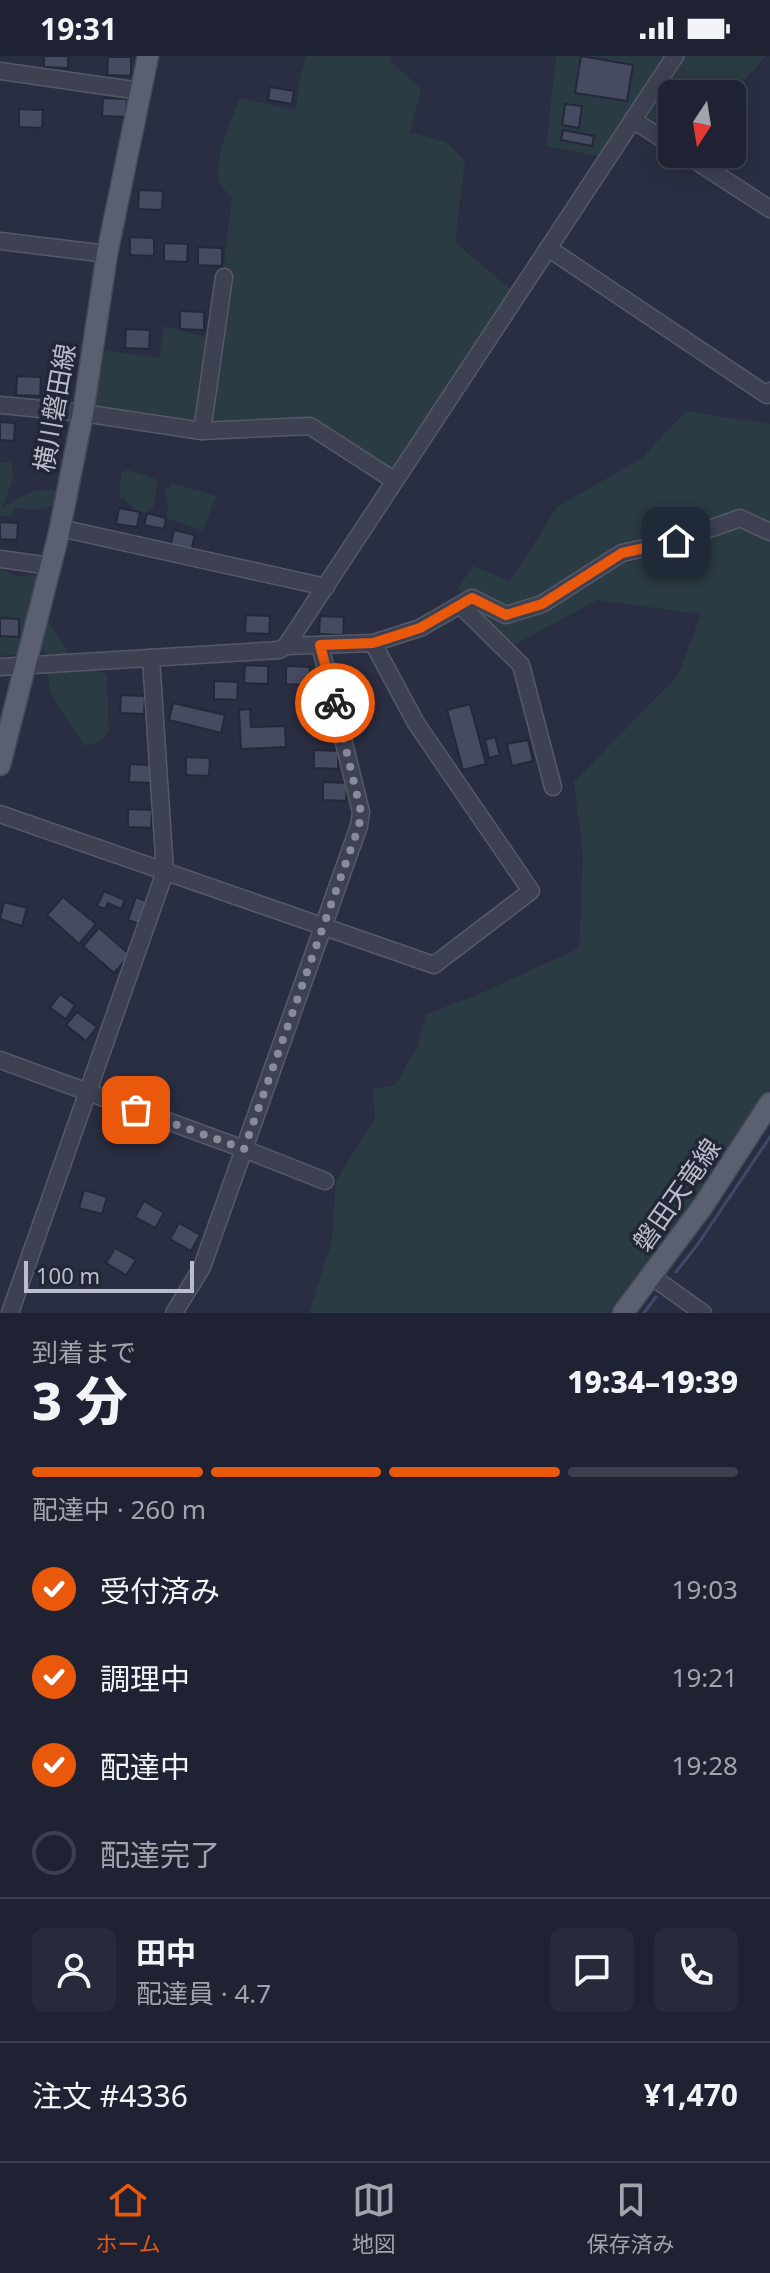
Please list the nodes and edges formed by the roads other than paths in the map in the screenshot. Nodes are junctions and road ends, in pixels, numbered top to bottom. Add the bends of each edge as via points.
1 (148, 56) edge
2 (675, 56) edge
3 (0, 71) edge
4 (140, 91) junction
5 (633, 120) junction
6 (658, 136) edge
7 (707, 168) edge
8 (770, 209) edge
9 (0, 241) edge
10 (548, 248) junction
11 (107, 254) junction
12 (224, 277) dead end
13 (770, 391) edge
14 (0, 405) edge
15 (83, 413) junction
16 (202, 431) junction
17 (395, 481) junction
18 (60, 528) junction
19 (770, 532) edge
20 (0, 559) edge
21 (51, 566) junction
22 (326, 587) junction
23 (460, 605) junction
24 (373, 643) junction
25 (320, 645) junction
26 (286, 646) junction
27 (151, 658) junction
28 (25, 666) junction
29 (0, 667) edge
30 (0, 765) edge
31 (553, 787) dead end
32 (0, 814) edge
33 (165, 872) junction
34 (322, 928) junction
35 (0, 1060) edge
36 (87, 1092) junction
37 (770, 1103) edge
38 (244, 1149) junction
39 (325, 1181) dead end
40 (651, 1276) junction
41 (10, 1313) edge
42 (174, 1313) edge
43 (623, 1313) edge
44 (703, 1313) edge

1 - 4 main road, 横川磐田線
2 - 5 street
3 - 4 street
4 - 11 main road, 横川磐田線
5 - 6 street
5 - 10 street
7 - 8 street
9 - 11 street
10 - 13 street via 767,395
10 - 17 street
11 - 15 main road, 横川磐田線
12 - 16 street
14 - 15 street
15 - 16 street
15 - 18 main road, 横川磐田線
16 - 17 street via 310,426
17 - 22 street
18 - 21 main road, 横川磐田線
18 - 22 street
19 - 23 street via 740,518 622,553 542,604 506,615 472,598
20 - 21 street
21 - 28 main road, 横川磐田線
22 - 26 street
23 - 24 street via 420,628
23 - 31 street via 521,665
24 - 25 street
24 - 34 street via 416,723 531,891 434,965
25 - 26 street
25 - 34 street via 361,812
26 - 27 street
27 - 28 street
27 - 33 street
28 - 29 street
28 - 30 main road, 横川磐田線
32 - 33 street
33 - 34 street
33 - 36 street
34 - 38 street
35 - 36 street
36 - 38 street
36 - 41 street
37 - 40 main road, 磐田天竜線
38 - 39 street
38 - 42 street via 202,1267
40 - 43 main road, 磐田天竜線
40 - 44 street

